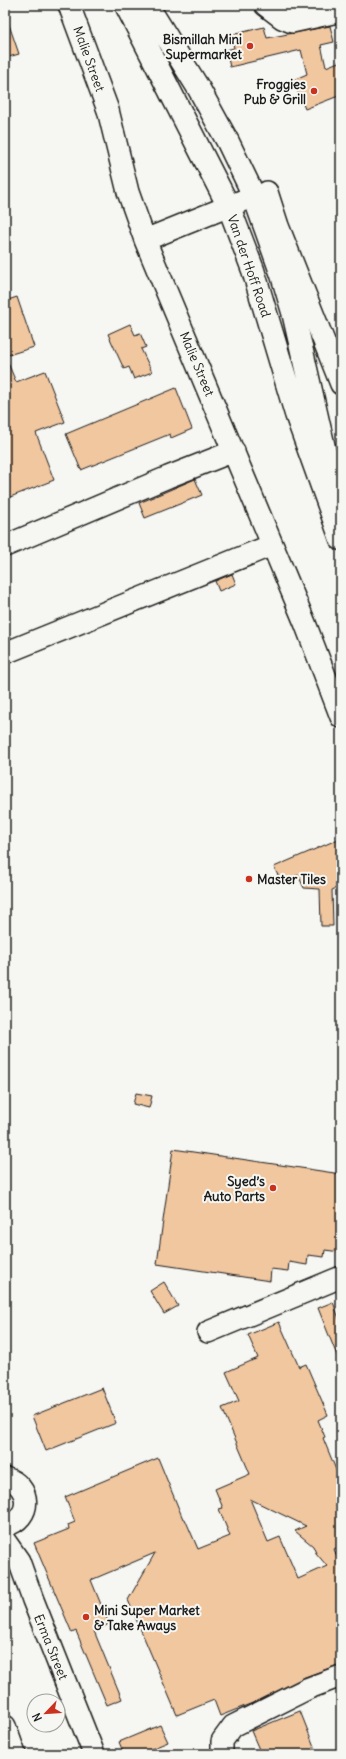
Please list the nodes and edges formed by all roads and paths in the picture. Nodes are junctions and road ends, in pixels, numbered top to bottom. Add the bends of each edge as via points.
1 (69, 5) edge
2 (126, 5) edge
3 (147, 5) edge
4 (265, 5) edge
5 (332, 13) dead end
6 (260, 194) junction
7 (229, 207) junction
8 (145, 240) junction
9 (341, 384) edge
10 (234, 451) junction
11 (341, 536) edge
12 (341, 539) edge
13 (272, 544) junction
14 (5, 546) edge
15 (5, 653) edge
16 (341, 717) edge
17 (341, 1277) edge
18 (208, 1332) dead end
19 (5, 1478) edge
20 (23, 1514) junction
21 (5, 1526) edge
22 (5, 1541) edge
23 (19, 1562) junction
24 (341, 1676) edge
25 (5, 1726) edge
26 (15, 1754) edge
27 (94, 1754) edge
28 (222, 1754) edge

1 - 8 street, Malie Street via 108,110 128,192
2 - 7 main road, Van der Hoff Road
3 - 6 main road, Van der Hoff Road
4 - 5 street via 292,22
6 - 7 street
6 - 9 street via 278,226
6 - 11 main road, Van der Hoff Road via 293,312 329,467
7 - 8 street
7 - 12 main road, Van der Hoff Road via 253,270 296,414
8 - 10 street, Malie Street
10 - 13 street, Malie Street
10 - 14 street
13 - 15 street
13 - 16 street, Malie Street
17 - 18 street
19 - 20 street, Erma Street via 13,1480 24,1491 26,1507
20 - 21 street via 18,1520
20 - 23 street, Erma Street
22 - 23 street, Erma Street
23 - 27 street, Erma Street
24 - 28 street via 309,1688 233,1726 222,1741
25 - 26 street

